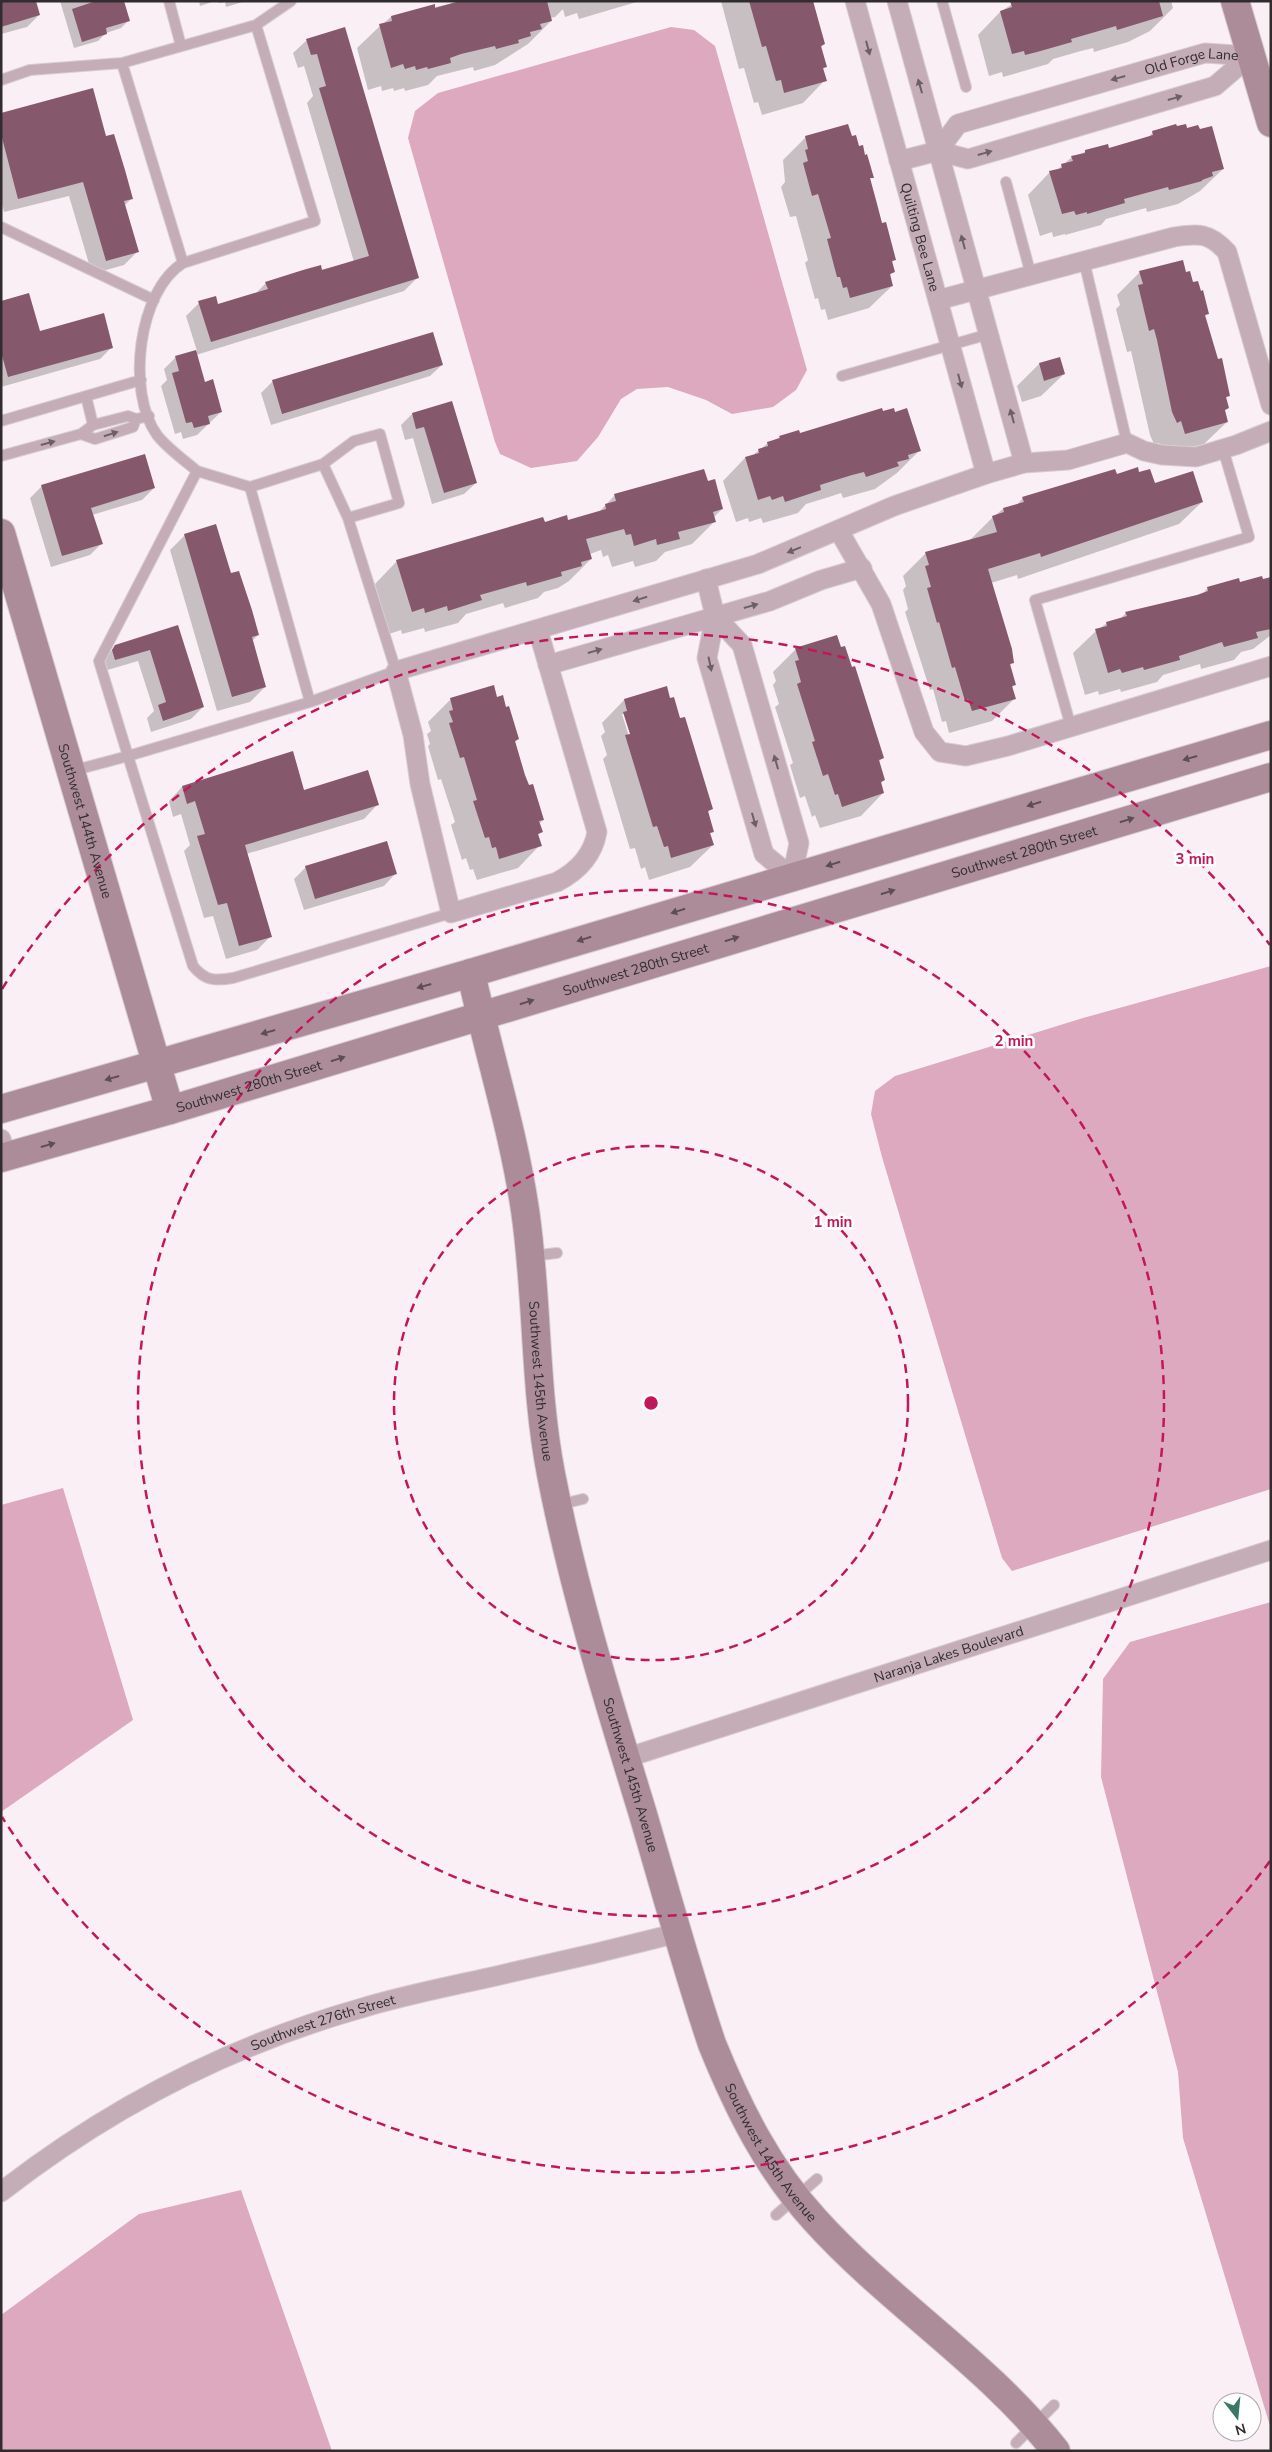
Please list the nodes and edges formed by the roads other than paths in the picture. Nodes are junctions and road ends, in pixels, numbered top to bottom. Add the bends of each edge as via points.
1 (169, 1) edge
2 (291, 1) edge
3 (855, 1) edge
4 (897, 1) edge
5 (942, 1) edge
6 (1235, 1) edge
7 (256, 25) junction
8 (181, 46) junction
9 (122, 63) junction
10 (1259, 72) edge
11 (1, 80) edge
12 (966, 87) dead end
13 (1270, 117) edge
14 (938, 151) junction
15 (899, 161) junction
16 (1006, 182) dead end
17 (1, 227) edge
18 (1084, 261) junction
19 (183, 263) junction
20 (1031, 275) junction
21 (976, 289) junction
22 (154, 300) junction
23 (938, 300) junction
24 (989, 334) junction
25 (950, 345) junction
26 (842, 376) dead end
27 (141, 380) junction
28 (86, 396) junction
29 (1271, 406) edge
30 (149, 416) junction
31 (136, 419) junction
32 (1, 421) edge
33 (93, 425) junction
34 (1271, 431) edge
35 (82, 434) junction
36 (1127, 444) junction
37 (1222, 449) junction
38 (1, 456) edge
39 (1024, 463) junction
40 (323, 464) junction
41 (197, 471) junction
42 (986, 474) junction
43 (250, 487) junction
44 (348, 518) junction
45 (839, 530) junction
46 (1, 533) edge
47 (862, 568) junction
48 (706, 579) junction
49 (715, 616) junction
50 (538, 630) junction
51 (548, 665) junction
52 (1271, 666) edge
53 (396, 671) junction
54 (310, 702) junction
55 (1071, 727) junction
56 (1271, 735) edge
57 (1232, 746) junction
58 (128, 756) junction
59 (71, 771) junction
60 (1259, 781) edge
61 (792, 877) junction
62 (451, 913) junction
63 (800, 918) junction
64 (471, 973) junction
65 (480, 1016) junction
66 (157, 1065) junction
67 (1, 1109) edge
68 (170, 1110) junction
69 (3, 1151) edge
70 (557, 1253) dead end
71 (530, 1256) junction
72 (1271, 1550) edge
73 (626, 1758) junction
74 (678, 1933) junction
75 (817, 2179) dead end
76 (1, 2192) edge
77 (787, 2207) junction
78 (1054, 2405) dead end
79 (1025, 2434) junction
80 (1056, 2451) edge

1 - 8 lane
2 - 7 lane
3 -> 15 street, Quilting Bee Lane
14 -> 4 street
5 - 12 lane
6 - 10 street
7 - 8 lane
7 - 19 lane via 316,221
8 - 9 lane
9 - 11 lane via 30,70
9 - 19 lane
10 - 13 street
14 -> 10 street, Old Forge Lane via 968,159
10 -> 14 street, Old Forge Lane via 1205,53 958,124
14 - 15 street, Old Forge Lane
21 -> 14 street
15 - 23 street, Quilting Bee Lane
16 - 20 lane
17 - 22 lane
18 - 20 street
18 - 29 street via 1174,237 1194,234 1214,238 1227,252
18 - 36 lane
19 - 22 lane via 172,270
20 - 21 street
21 - 23 street
21 - 24 street
22 - 27 lane via 141,339 138,366
23 - 25 street, Quilting Bee Lane
24 - 25 lane
39 -> 24 street
25 - 26 lane
25 -> 42 street, Quilting Bee Lane
27 - 28 lane
27 - 30 lane
28 - 32 lane
28 - 33 lane
30 - 31 lane
30 - 41 lane via 157,434
31 - 33 lane via 128,416
35 -> 31 lane via 95,439 134,427
33 - 35 lane
34 - 37 street
38 -> 35 lane
36 - 37 street via 1162,455 1196,457
36 - 39 street via 1068,460
37 - 55 lane via 1249,537 1035,600
39 - 42 street
40 - 43 lane
40 - 44 lane
40 - 44 lane via 354,441 380,434 399,503
41 - 43 lane
41 - 58 lane via 99,660
42 - 45 street via 894,506
43 - 54 lane
44 - 53 lane
45 - 47 street
45 -> 48 street via 758,564
46 - 59 street, Southwest 144th Avenue
49 -> 47 street via 770,601 821,580
47 - 55 street via 881,604 924,732 940,752 966,756
48 - 49 street
48 -> 50 street
51 -> 49 street
61 -> 49 street via 799,843 742,645
49 -> 61 street via 707,658 764,854
50 - 51 street
50 - 53 street
51 - 62 street via 597,832 595,845 572,875
52 - 55 street
53 - 54 lane
53 - 62 street
54 - 58 lane
56 - 57 street
57 - 60 street
57 -> 61 street
58 - 59 lane
58 - 62 lane via 193,966 202,976 215,981 233,978
59 - 66 street, Southwest 144th Avenue
63 -> 60 street, Southwest 280th Street
61 - 63 street
61 -> 64 street
65 -> 63 street, Southwest 280th Street
64 - 65 street, Southwest 145th Avenue
64 -> 66 street
68 -> 65 street, Southwest 280th Street
65 - 71 street, Southwest 145th Avenue via 509,1126
66 -> 67 street
66 - 68 street, Southwest 144th Avenue
69 -> 68 street, Southwest 280th Street
70 - 71 lane
71 - 73 street, Southwest 145th Avenue via 542,1414 570,1502 588,1627
72 - 73 street, Naranja Lakes Boulevard
73 - 74 street, Southwest 145th Avenue
74 - 76 street, Southwest 276th Street via 362,2008 270,2038 182,2078 112,2116 46,2158
74 - 77 street, Southwest 145th Avenue via 712,2044 732,2094 762,2149
75 - 77 lane
77 - 79 street, Southwest 145th Avenue via 845,2252 1008,2397
78 - 79 lane
79 - 80 street, Southwest 145th Avenue

